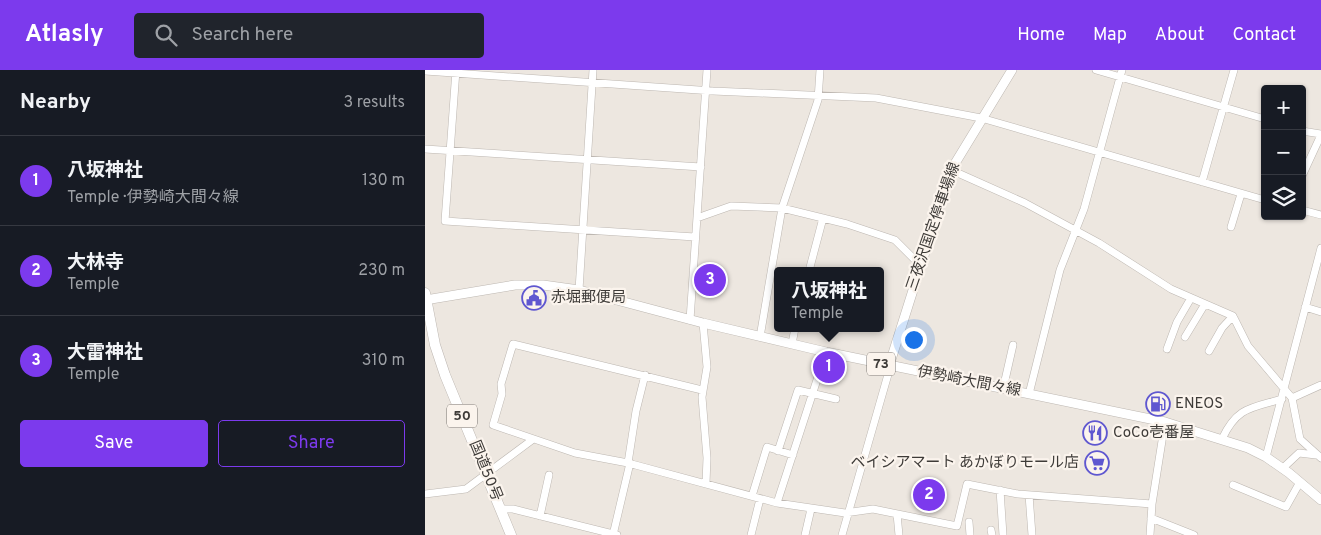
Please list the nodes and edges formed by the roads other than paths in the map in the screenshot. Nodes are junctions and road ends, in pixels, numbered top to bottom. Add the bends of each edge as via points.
1 (593, 70) edge
2 (707, 70) edge
3 (820, 70) edge
4 (1012, 70) edge
5 (1096, 70) edge
6 (1234, 70) edge
7 (425, 71) edge
8 (455, 72) edge
9 (1121, 74) edge
10 (593, 82) junction
11 (706, 90) junction
12 (819, 97) junction
13 (1223, 107) junction
14 (981, 118) junction
15 (1261, 119) edge
16 (1306, 131) edge
17 (1321, 134) edge
18 (425, 149) edge
19 (450, 150) junction
20 (1098, 152) junction
21 (587, 160) junction
22 (701, 167) junction
23 (951, 170) junction
24 (1302, 175) edge
25 (1202, 182) junction
26 (1241, 194) junction
27 (1261, 199) edge
28 (783, 208) junction
29 (1306, 211) edge
30 (1321, 215) edge
31 (697, 218) junction
32 (823, 218) junction
33 (1231, 227) dead end
34 (582, 230) junction
35 (1076, 231) junction
36 (695, 237) junction
37 (1321, 248) edge
38 (920, 264) junction
39 (810, 267) edge
40 (579, 290) junction
41 (1191, 298) junction
42 (425, 299) edge
43 (1205, 304) junction
44 (1305, 307) junction
45 (1321, 312) edge
46 (1233, 316) junction
47 (690, 320) junction
48 (703, 323) junction
49 (794, 332) edge
50 (760, 337) junction
51 (1185, 337) dead end
52 (792, 344) junction
53 (1013, 345) dead end
54 (1167, 349) dead end
55 (1209, 350) dead end
56 (826, 352) junction
57 (889, 366) junction
58 (645, 375) junction
59 (1321, 385) edge
60 (1285, 388) junction
61 (1003, 389) junction
62 (703, 390) junction
63 (814, 394) junction
64 (1029, 394) junction
65 (1291, 398) junction
66 (836, 399) dead end
67 (1282, 399) junction
68 (1165, 422) junction
69 (1222, 439) junction
70 (532, 440) junction
71 (778, 451) junction
72 (793, 455) junction
73 (1266, 457) junction
74 (1319, 457) edge
75 (629, 463) junction
76 (1283, 468) junction
77 (486, 475) junction
78 (549, 475) dead end
79 (1299, 482) junction
80 (705, 484) junction
81 (1233, 484) dead end
82 (1000, 490) junction
83 (425, 494) edge
84 (1029, 495) junction
85 (752, 496) junction
86 (760, 499) junction
87 (1321, 500) edge
88 (777, 503) junction
89 (1152, 504) junction
90 (811, 509) junction
91 (500, 510) junction
92 (848, 513) junction
93 (897, 514) junction
94 (539, 516) junction
95 (1151, 518) junction
96 (969, 522) dead end
97 (511, 535) edge
98 (614, 535) edge
99 (751, 535) edge
100 (805, 535) edge
101 (842, 535) edge
102 (899, 535) edge
103 (970, 535) edge
104 (1003, 535) edge
105 (1032, 535) edge
106 (1150, 535) edge
107 (1194, 535) edge

1 - 10 street
2 - 11 street
3 - 12 street
4 - 14 main road, 三夜沢国定停車場線
5 - 9 street
6 - 13 street
7 - 8 street
8 - 10 street
8 - 19 street
9 - 13 street
9 - 20 street
10 - 11 street
10 - 21 street
11 - 12 street
11 - 22 street
12 - 14 street via 876,98
12 - 28 street
13 - 15 street
13 - 25 street
14 - 20 street
14 - 23 main road, 三夜沢国定停車場線
16 - 17 street
17 - 24 street
18 - 19 street
19 - 21 street
19 - 34 street via 445,221
20 - 25 street
20 - 35 street
21 - 22 street
21 - 34 street
22 - 31 street
23 - 35 street via 1011,196
23 - 38 main road, 三夜沢国定停車場線
25 - 26 street
26 - 27 street
26 - 33 street
28 - 31 street via 731,206
28 - 32 street
28 - 50 street
29 - 30 street
31 - 36 street
32 - 38 street via 895,240
32 - 39 street
34 - 36 street
34 - 40 street
35 - 41 street via 1171,290
35 - 64 street via 1061,264
36 - 47 street
37 - 44 street
38 - 57 main road, 三夜沢国定停車場線
40 - 42 main road, 伊勢崎大間々線 / 73 via 515,285
40 - 47 main road, 伊勢崎大間々線 / 73
41 - 43 street
41 - 54 street
42 - 77 highway, 国道50号 / 50 via 440,360
43 - 46 street
43 - 51 street
44 - 45 street
44 - 60 street
46 - 55 street
46 - 60 street via 1248,346
47 - 48 main road, 伊勢崎大間々線 / 73
48 - 50 main road, 伊勢崎大間々線 / 73
48 - 62 street via 707,367
49 - 52 street
50 - 52 main road, 伊勢崎大間々線 / 73
52 - 56 main road, 伊勢崎大間々線 / 73
53 - 61 street
56 - 57 main road, 伊勢崎大間々線 / 73
56 - 63 street
57 - 61 main road, 伊勢崎大間々線 / 73
57 - 92 street
58 - 62 street
58 - 70 street via 513,344 493,425
58 - 75 street
59 - 65 street
60 - 65 street
60 - 67 street
61 - 64 main road, 伊勢崎大間々線 / 73
62 - 80 street via 707,458
63 - 66 street
63 - 71 street via 798,390
63 - 72 street
64 - 68 main road, 伊勢崎大間々線 / 73
65 - 74 street via 1300,439
67 - 69 street via 1241,411
67 - 73 street
68 - 69 main road, 伊勢崎大間々線 / 73
68 - 89 street
69 - 73 main road, 伊勢崎大間々線 / 73
70 - 75 street via 584,455
70 - 77 street
71 - 72 street
71 - 85 street via 767,447
72 - 88 street
73 - 76 main road, 伊勢崎大間々線 / 73
74 - 76 street via 1299,453
75 - 80 street
75 - 98 street
76 - 79 main road, 伊勢崎大間々線 / 73
77 - 83 street via 466,490
77 - 91 highway, 国道50号 / 50
78 - 94 street
79 - 81 street via 1286,507
79 - 87 main road, 伊勢崎大間々線 / 73
80 - 85 street
82 - 84 street
82 - 93 street via 967,484 957,526
82 - 104 street
84 - 89 street
84 - 105 street
85 - 86 street
86 - 88 street
86 - 99 street
88 - 90 street
89 - 95 street
90 - 92 street
90 - 100 street
91 - 94 street via 513,509
91 - 97 highway, 国道50号 / 50
92 - 93 street via 873,509
92 - 101 street
93 - 102 street
94 - 98 street
95 - 106 street
95 - 107 street
96 - 103 street

